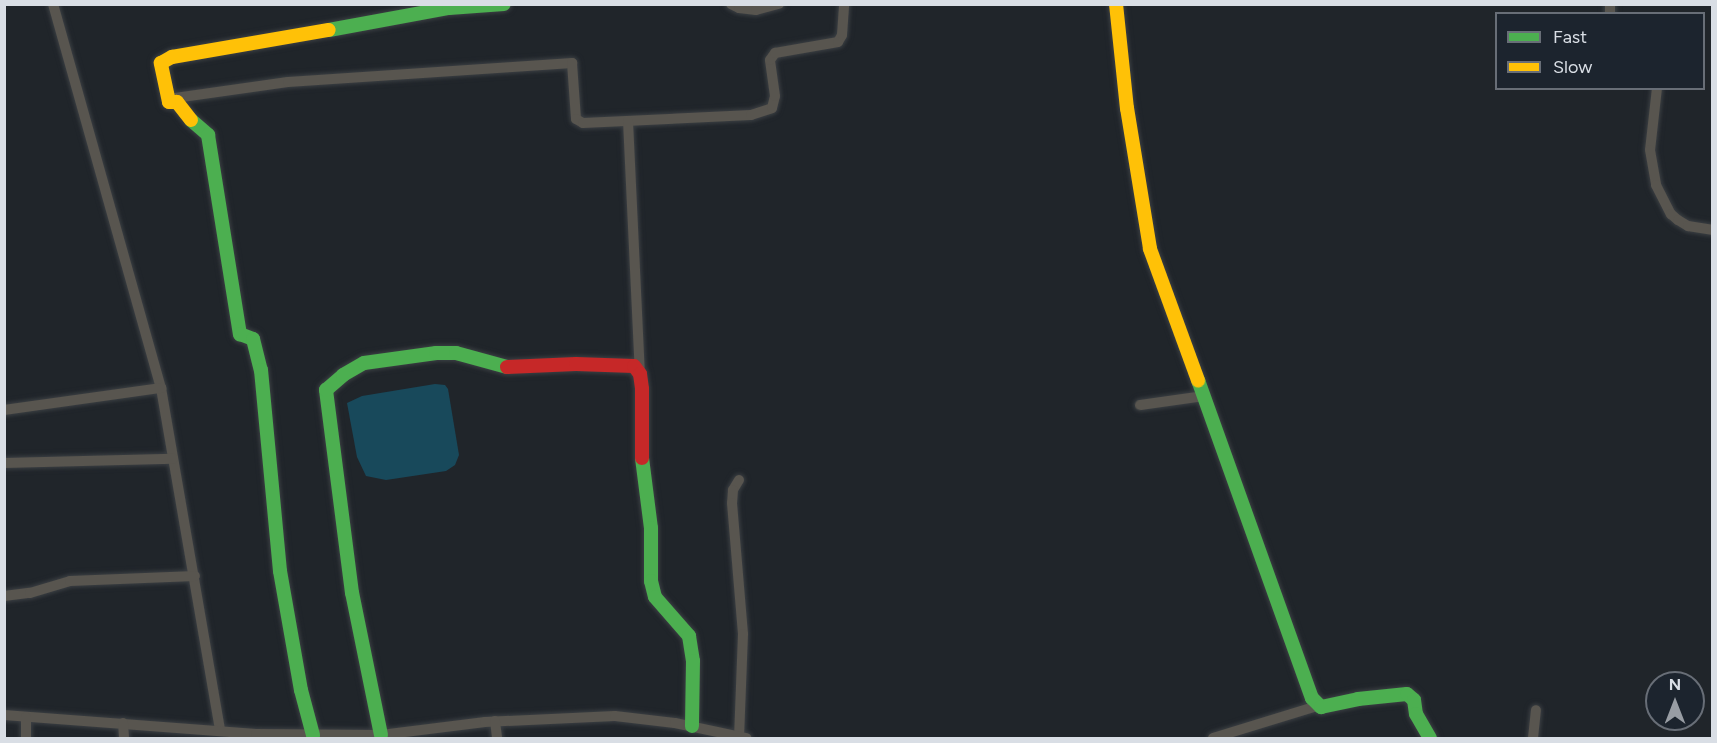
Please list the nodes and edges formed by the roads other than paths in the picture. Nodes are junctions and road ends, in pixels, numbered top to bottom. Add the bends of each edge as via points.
1 (53, 4) edge
2 (504, 4) edge
3 (731, 4) edge
4 (779, 4) edge
5 (844, 4) edge
6 (1116, 4) edge
7 (1657, 90) edge
8 (168, 99) junction
9 (628, 121) junction
10 (1713, 230) edge
11 (640, 374) junction
12 (161, 388) junction
13 (1204, 396) junction
14 (1140, 405) dead end
15 (4, 410) edge
16 (173, 459) junction
17 (4, 464) edge
18 (739, 480) dead end
19 (195, 576) junction
20 (4, 596) edge
21 (1317, 706) junction
22 (1536, 710) dead end
23 (4, 716) edge
24 (26, 717) junction
25 (495, 721) junction
26 (123, 723) junction
27 (692, 726) junction
28 (220, 730) junction
29 (201, 733) edge
30 (314, 735) junction
31 (381, 735) junction
32 (26, 738) edge
33 (124, 738) edge
34 (497, 738) edge
35 (741, 738) edge
36 (1213, 738) edge
37 (1430, 738) edge
38 (1533, 738) edge

1 - 12 street
2 - 8 street via 396,16 172,57 160,65
3 - 4 street via 756,10
5 - 9 street via 838,42 783,51 770,60 776,96 772,108 764,113
6 - 13 street via 1127,108 1150,249
7 - 10 street via 1650,150 1656,185 1678,220 1688,226
8 - 9 street via 288,82 572,63 578,121
8 - 30 street via 177,102 208,135 240,334 253,339 261,370 280,571 301,690
9 - 11 street
11 - 27 street via 651,581 655,597 689,636 693,661
11 - 31 street via 634,366 625,365 504,367 456,353 436,353 364,363 326,390 352,593
12 - 15 street
12 - 16 street
13 - 14 street
13 - 21 street via 1302,677
16 - 17 street
16 - 19 street
18 - 35 street via 732,503 743,634
19 - 20 street via 70,581
19 - 28 street
21 - 36 street
21 - 37 street via 1407,694 1414,700 1416,714
22 - 38 street
23 - 24 street
24 - 26 street
24 - 32 street
25 - 27 street via 615,716
25 - 31 street
25 - 34 street
26 - 29 street
26 - 33 street
27 - 35 street
28 - 29 street
28 - 30 street
30 - 31 street

